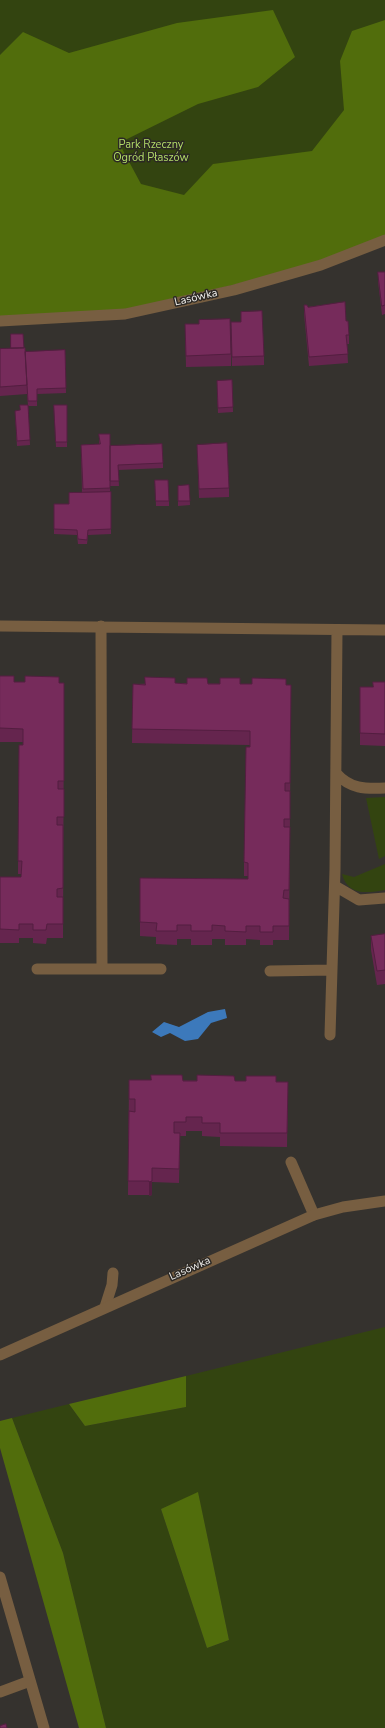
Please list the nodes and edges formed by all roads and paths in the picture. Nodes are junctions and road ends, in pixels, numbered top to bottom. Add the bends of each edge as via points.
1 (385, 240) edge
2 (0, 321) edge
3 (0, 626) edge
4 (101, 626) junction
5 (337, 630) junction
6 (385, 630) edge
7 (336, 773) junction
8 (385, 788) edge
9 (335, 886) junction
10 (385, 898) edge
11 (37, 969) dead end
12 (102, 969) junction
13 (161, 969) dead end
14 (332, 970) junction
15 (270, 971) dead end
16 (330, 1035) dead end
17 (291, 1162) dead end
18 (385, 1201) edge
19 (314, 1215) junction
20 (113, 1273) dead end
21 (105, 1307) junction
22 (0, 1355) edge
23 (0, 1577) edge
24 (30, 1680) junction
25 (0, 1692) edge
26 (44, 1728) edge

1 - 2 street, Lasówka via 321,265 234,290 125,314
3 - 4 street
4 - 5 street
4 - 12 street
5 - 6 street
5 - 7 street
7 - 8 street via 353,786 364,789
7 - 9 street
9 - 10 street via 359,900
9 - 14 street
11 - 12 street
12 - 13 street
14 - 15 street
14 - 16 street
17 - 19 street
18 - 19 street, Lasówka via 343,1207
19 - 21 street, Lasówka
20 - 21 street
21 - 22 street, Lasówka
23 - 24 street
24 - 25 street
24 - 26 street

